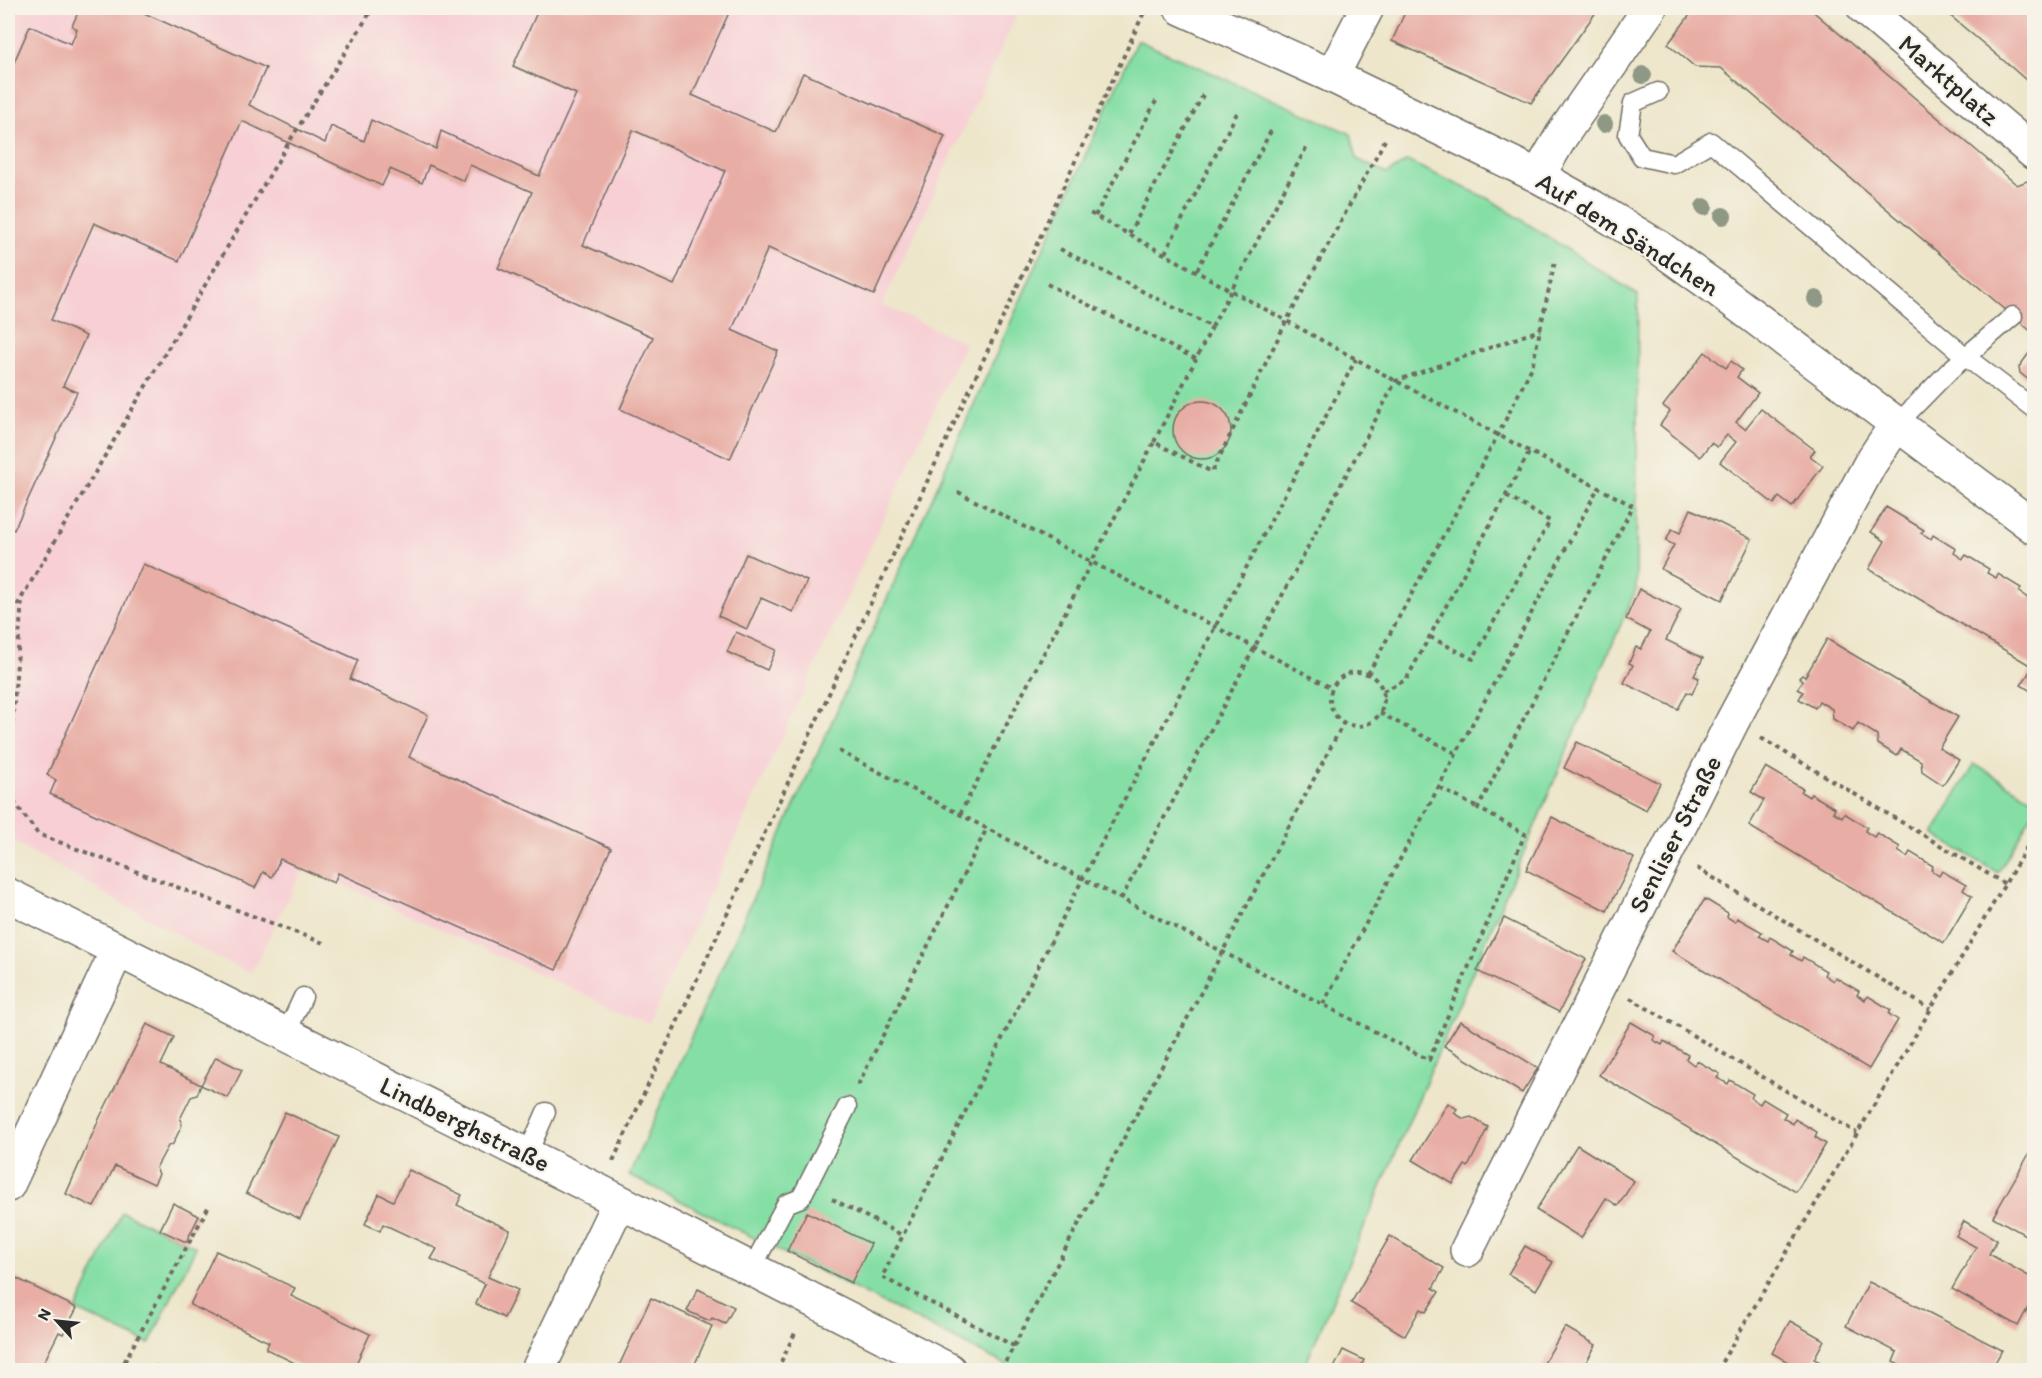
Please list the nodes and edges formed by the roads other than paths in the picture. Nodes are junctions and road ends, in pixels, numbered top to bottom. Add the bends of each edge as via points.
1 (1181, 8) edge
2 (1367, 8) edge
3 (1650, 8) edge
4 (1864, 8) edge
5 (1332, 76) junction
6 (1658, 92) dead end
7 (2034, 153) edge
8 (1538, 176) junction
9 (2013, 316) dead end
10 (1966, 357) junction
11 (2034, 409) edge
12 (1896, 425) junction
13 (2034, 527) edge
14 (8, 895) edge
15 (117, 951) junction
16 (303, 997) dead end
17 (285, 1036) junction
18 (848, 1107) road end
19 (546, 1112) dead end
20 (527, 1155) junction
21 (8, 1185) edge
22 (609, 1196) junction
23 (1467, 1250) dead end
24 (751, 1270) junction
25 (538, 1371) edge
26 (949, 1371) edge

1 - 5 street, Auf dem Sändchen
2 - 5 street
3 - 8 street
4 - 7 street, Marktplatz
5 - 8 street, Auf dem Sändchen
6 - 10 lane via 1633,103 1628,135 1642,157 1674,164 1711,142
8 - 12 street, Auf dem Sändchen via 1657,246
9 - 10 lane
10 - 11 lane
10 - 12 lane
12 - 13 street, Auf dem Sändchen
12 - 23 street, Senliser Straße via 1870,464 1732,722
14 - 15 street, Lindberghstraße
15 - 17 street, Lindberghstraße
15 - 21 street
16 - 17 lane
17 - 20 street, Lindberghstraße
18 - 24 lane via 801,1198 786,1204
19 - 20 lane
20 - 22 street, Lindberghstraße
22 - 24 street, Lindberghstraße
22 - 25 street
24 - 26 street, Lindberghstraße

